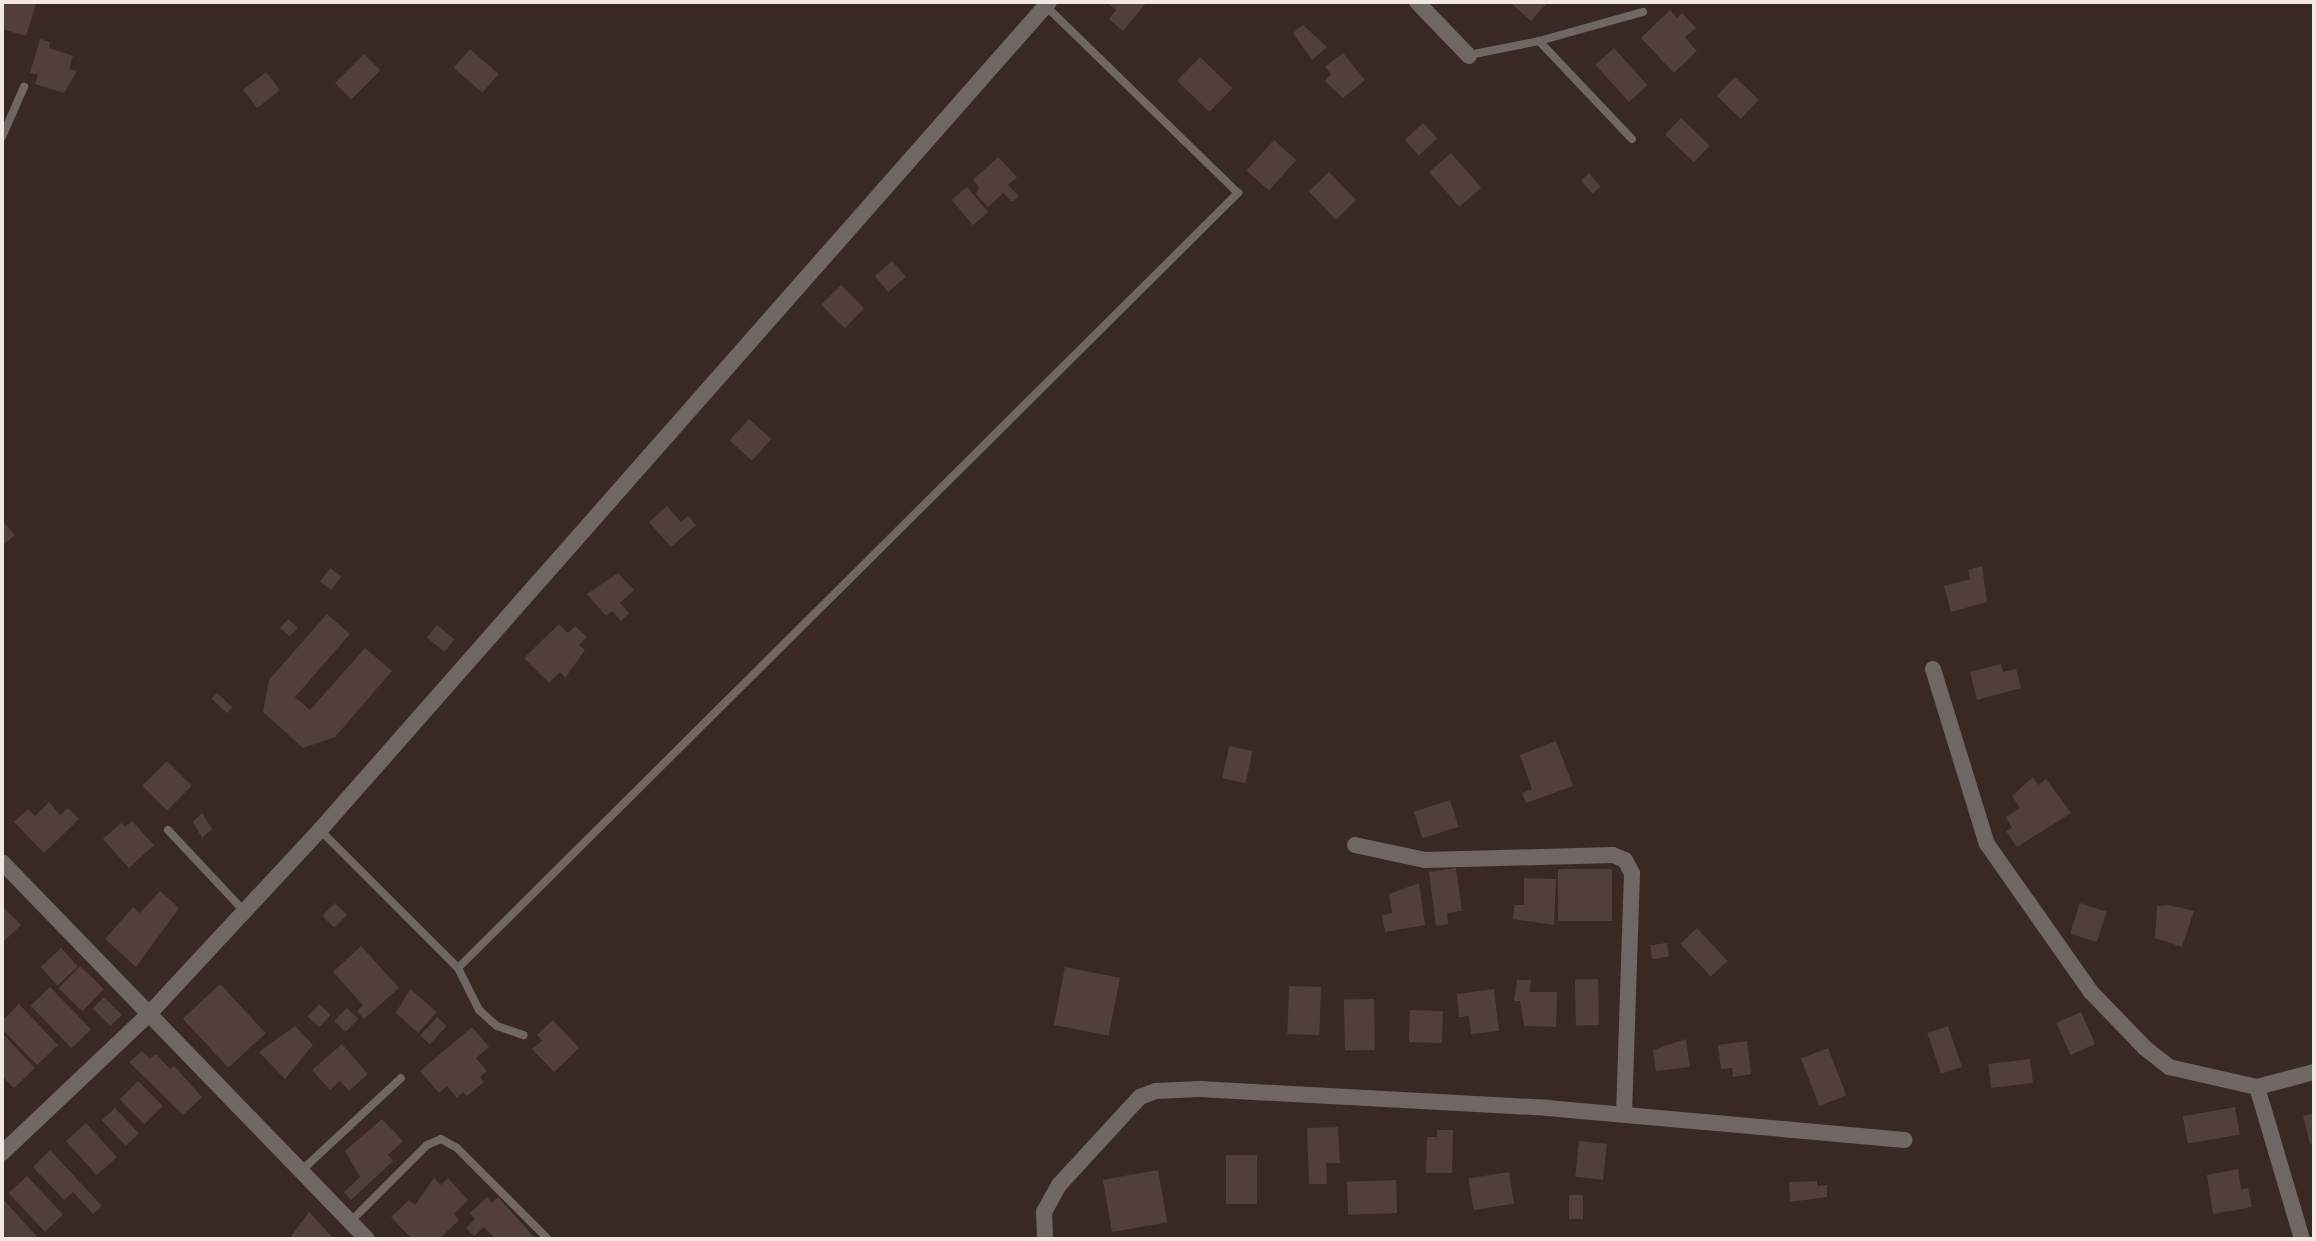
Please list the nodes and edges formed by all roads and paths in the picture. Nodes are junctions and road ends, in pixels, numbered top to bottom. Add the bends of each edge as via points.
1 (1417, 2) edge
2 (1048, 4) edge
3 (1643, 12) dead end
4 (1539, 41) junction
5 (1469, 56) joint
6 (24, 87) dead end
7 (2, 137) edge
8 (1632, 139) dead end
9 (1933, 669) dead end
10 (168, 830) dead end
11 (320, 830) junction
12 (1355, 845) dead end
13 (2, 862) edge
14 (244, 911) junction
15 (458, 968) junction
16 (149, 1014) junction
17 (523, 1035) dead end
18 (2314, 1072) edge
19 (401, 1078) dead end
20 (2257, 1087) junction
21 (1624, 1115) junction
22 (1905, 1140) dead end
23 (2, 1153) edge
24 (302, 1170) junction
25 (351, 1221) junction
26 (367, 1239) edge
27 (548, 1239) edge
28 (1045, 1239) edge
29 (2302, 1239) edge

1 - 5 street
2 - 11 street
2 - 15 lane via 1238,193
3 - 4 lane
4 - 5 lane
4 - 8 lane
6 - 7 lane
9 - 20 street via 1987,844 2091,992 2169,1067
10 - 14 lane
11 - 14 street
11 - 15 lane
12 - 21 street via 1425,860 1613,855 1625,860 1632,873
13 - 16 street
14 - 16 street
15 - 17 lane via 479,1010 497,1026
16 - 23 street
16 - 24 street
18 - 20 street
19 - 24 lane
20 - 29 street
21 - 22 street
21 - 28 street via 1231,1090 1156,1091 1140,1097 1059,1185 1044,1212
24 - 25 street
25 - 26 street
25 - 27 lane via 427,1145 441,1139 457,1148

